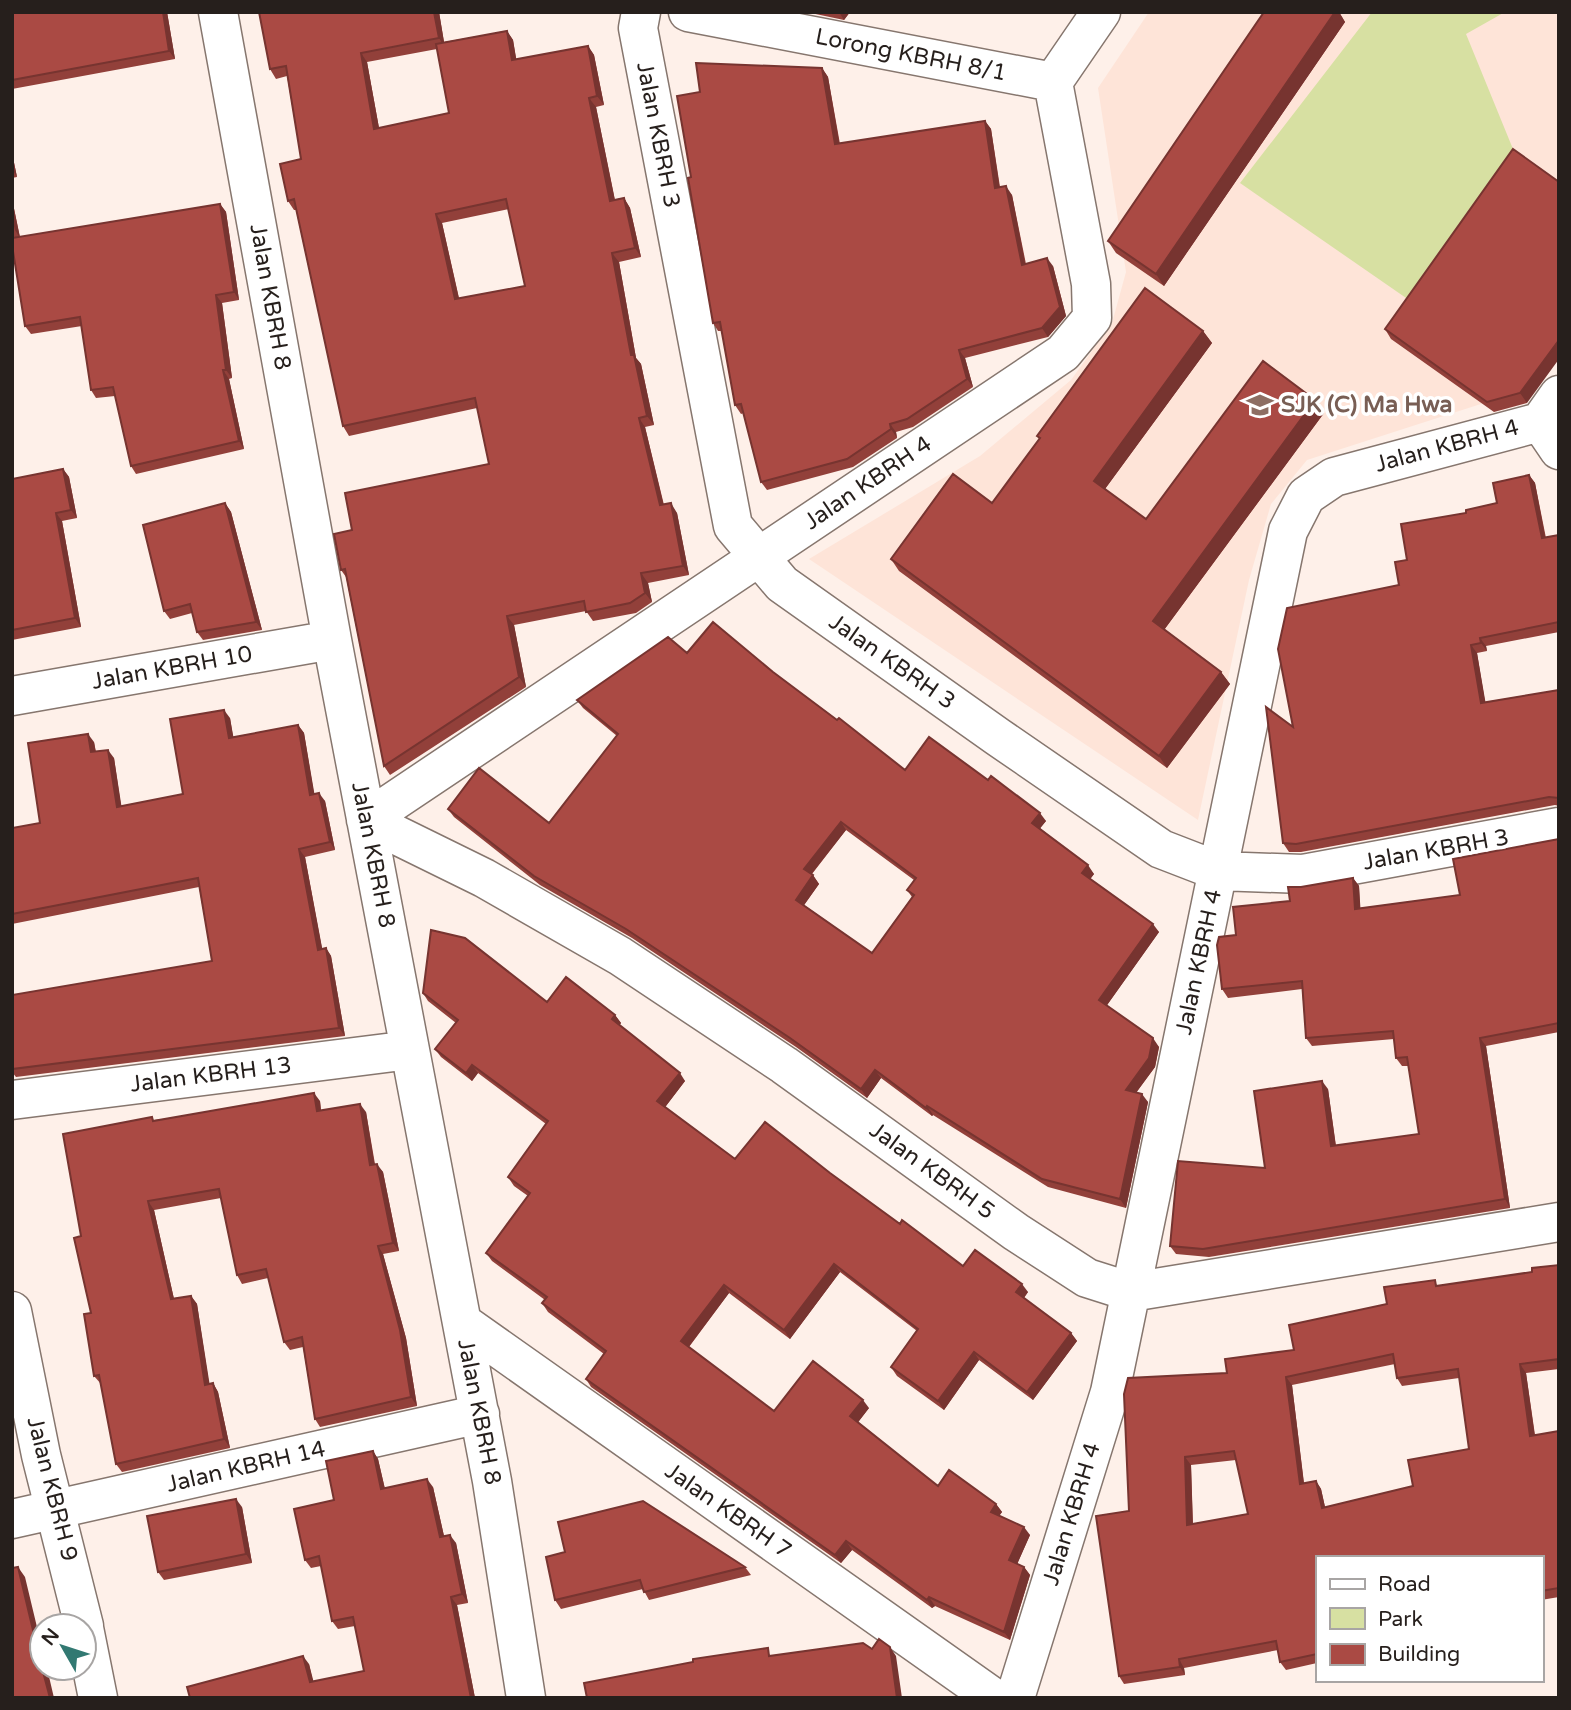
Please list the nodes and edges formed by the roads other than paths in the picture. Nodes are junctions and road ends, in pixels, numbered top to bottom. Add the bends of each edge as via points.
1 (218, 12) edge
2 (641, 12) edge
3 (688, 12) edge
4 (1101, 12) edge
5 (1053, 82) junction
6 (1553, 422) edge
7 (759, 555) junction
8 (332, 640) junction
9 (12, 696) edge
10 (366, 820) junction
11 (1559, 827) edge
12 (1217, 871) junction
13 (411, 1050) junction
14 (12, 1100) edge
15 (1559, 1222) edge
16 (1131, 1292) junction
17 (12, 1311) edge
18 (463, 1323) junction
19 (480, 1414) junction
20 (56, 1510) junction
21 (12, 1519) edge
22 (80, 1612) edge
23 (526, 1698) edge
24 (994, 1698) edge
25 (1015, 1698) edge

1 - 8 street, Jalan KBRH 8
2 - 7 street, Jalan KBRH 3 via 638,29 733,526
3 - 5 street, Lorong KBRH 8/1
4 - 5 street
5 - 7 street, Jalan KBRH 4 via 1091,284 1091,318 1063,353
6 - 12 street, Jalan KBRH 4 via 1334,477 1306,496 1288,531
7 - 10 street, Jalan KBRH 4
7 - 12 street, Jalan KBRH 3 via 782,584 998,737 1161,849
8 - 9 street, Jalan KBRH 10
8 - 10 street, Jalan KBRH 8
10 - 13 street, Jalan KBRH 8
10 - 16 street, Jalan KBRH 5 via 484,878 620,956 785,1065 1016,1232 1087,1278
11 - 12 street, Jalan KBRH 3 via 1304,874
12 - 16 street, Jalan KBRH 4
13 - 14 street, Jalan KBRH 13
13 - 18 street, Jalan KBRH 8
15 - 16 street, Jalan KBRH 5
16 - 25 street, Jalan KBRH 4 via 1110,1392
17 - 20 street, Jalan KBRH 9
18 - 19 street, Jalan KBRH 8
18 - 24 street, Jalan KBRH 7
19 - 20 street, Jalan KBRH 14
19 - 23 street, Jalan KBRH 8
20 - 21 street, Jalan KBRH 14
20 - 22 street, Jalan KBRH 9

